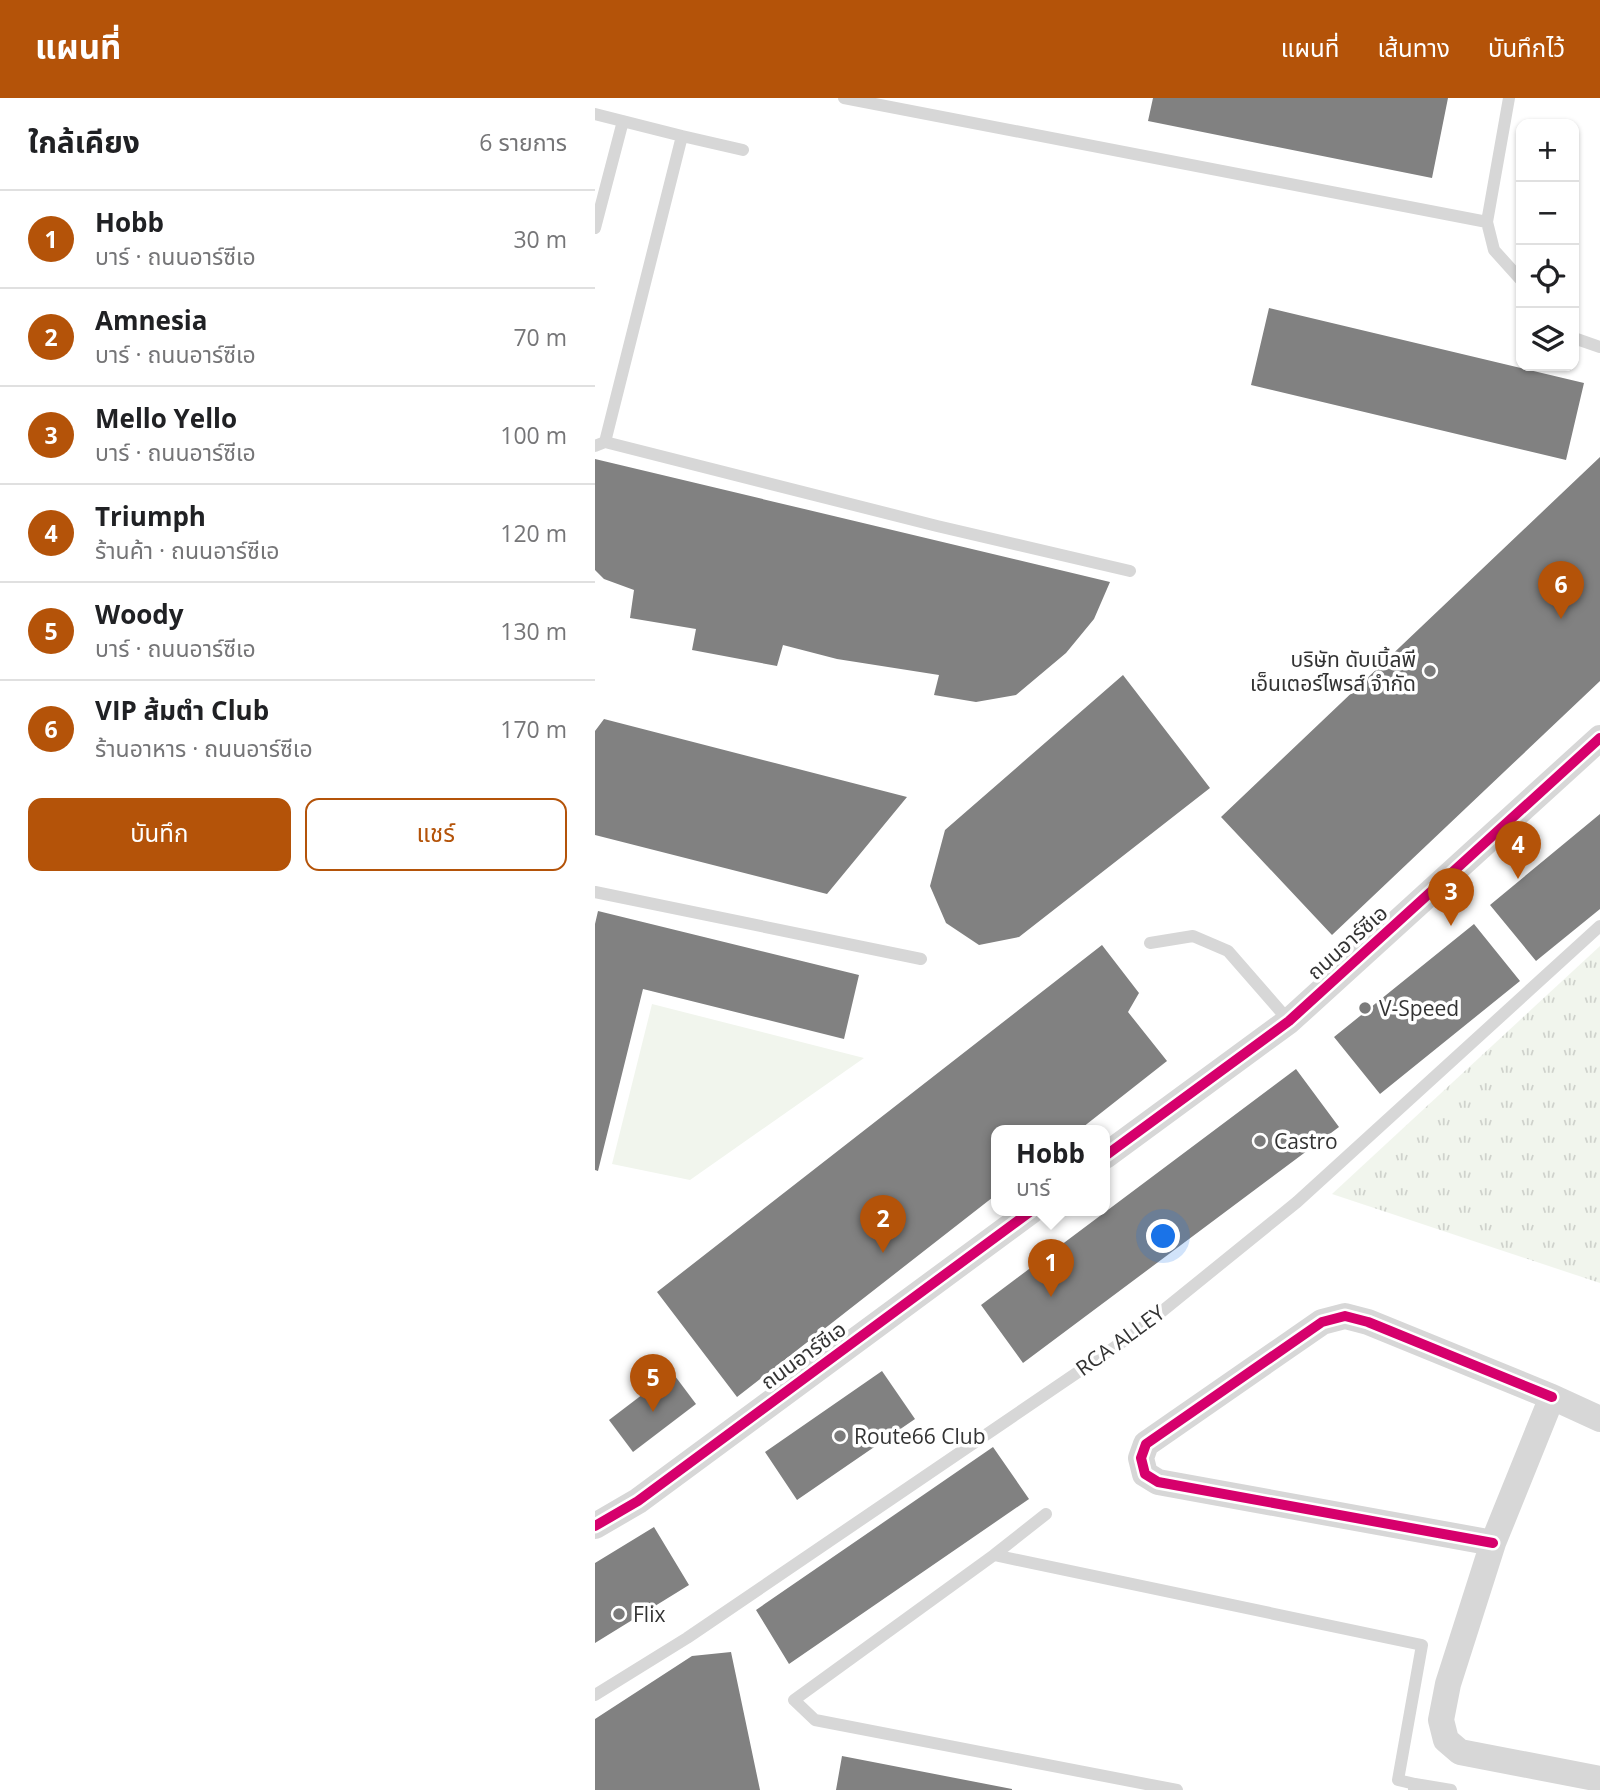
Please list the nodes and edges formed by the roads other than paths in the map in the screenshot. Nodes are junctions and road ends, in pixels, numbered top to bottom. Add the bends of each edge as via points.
1 (843, 98) edge
2 (1509, 98) edge
3 (595, 114) edge
4 (623, 121) junction
5 (682, 136) junction
6 (743, 150) dead end
7 (1487, 222) junction
8 (595, 228) edge
9 (1516, 274) edge
10 (1579, 340) edge
11 (1600, 347) edge
12 (600, 444) edge
13 (1130, 572) dead end
14 (1600, 738) edge
15 (595, 892) edge
16 (1600, 926) edge
17 (1150, 943) dead end
18 (921, 960) dead end
19 (1289, 1021) junction
20 (1110, 1152) edge
21 (1024, 1216) edge
22 (1552, 1397) junction
23 (1600, 1419) edge
24 (1046, 1514) dead end
25 (595, 1526) edge
26 (1493, 1543) junction
27 (994, 1555) junction
28 (595, 1695) edge
29 (1600, 1779) edge
30 (1414, 1787) edge
31 (1177, 1790) edge
32 (1451, 1790) edge

1 - 7 lane
2 - 7 lane
3 - 4 lane
4 - 5 lane
4 - 8 lane
5 - 6 lane
5 - 12 lane
7 - 9 lane via 1494,250
10 - 11 lane
12 - 13 lane
14 - 19 street, ถนนอาร์ซีเอ
15 - 18 lane
16 - 28 lane, RCA ALLEY via 1297,1202 1134,1334 687,1638
17 - 19 lane via 1193,936 1228,951
19 - 20 street, ถนนอาร์ซีเอ
21 - 25 street, ถนนอาร์ซีเอ via 638,1501
22 - 23 street
22 - 26 street
22 - 26 street via 1345,1316 1322,1322 1146,1444 1141,1458 1145,1474 1158,1482
24 - 27 lane
26 - 29 street via 1448,1684 1441,1720 1445,1740 1459,1752
27 - 30 lane via 1422,1645 1398,1780
27 - 31 lane via 794,1700 815,1720
30 - 32 lane

